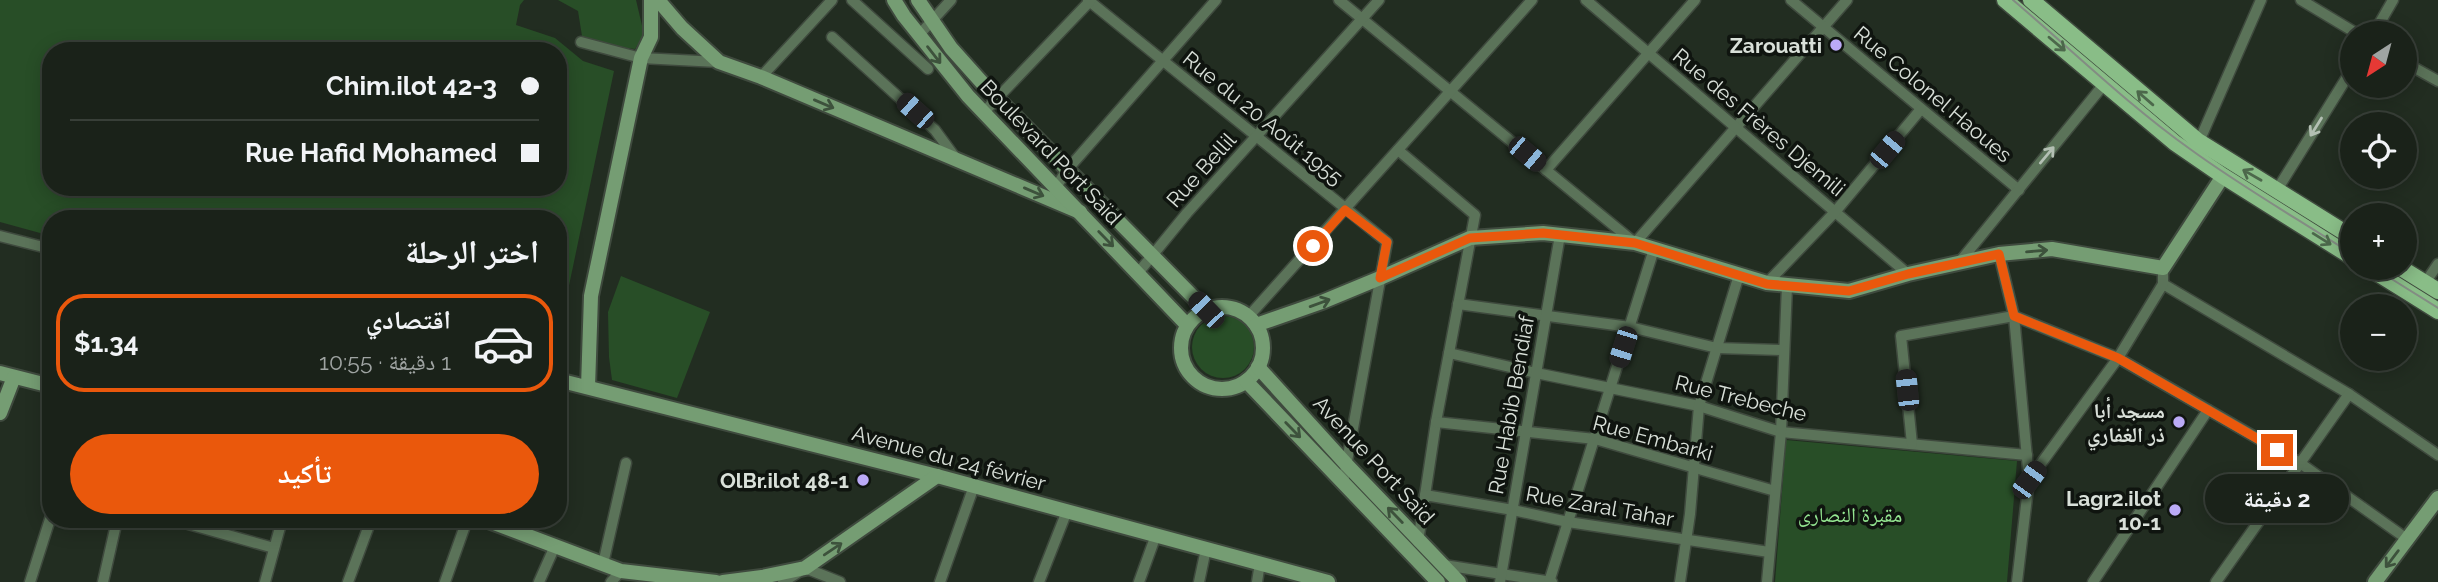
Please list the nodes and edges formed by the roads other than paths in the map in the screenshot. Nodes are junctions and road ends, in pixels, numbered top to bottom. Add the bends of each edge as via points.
1 (651, 0) edge
2 (658, 0) edge
3 (832, 0) edge
4 (852, 0) edge
5 (894, 0) edge
6 (918, 0) edge
7 (951, 0) edge
8 (1090, 0) edge
9 (1216, 0) edge
10 (1339, 0) edge
11 (1379, 0) edge
12 (1532, 0) edge
13 (1586, 0) edge
14 (1695, 0) edge
15 (1791, 0) edge
16 (1847, 0) edge
17 (2005, 0) edge
18 (2261, 0) edge
19 (2301, 0) edge
20 (2393, 0) edge
21 (2040, 3) edge
22 (1362, 20) junction
23 (932, 21) junction
24 (2381, 21) edge
25 (2340, 23) edge
26 (1824, 27) junction
27 (919, 35) junction
28 (832, 37) dead end
29 (581, 42) dead end
30 (1648, 53) junction
31 (641, 58) junction
32 (1163, 61) junction
33 (719, 62) junction
34 (928, 69) dead end
35 (2417, 69) edge
36 (761, 77) junction
37 (2438, 81) edge
38 (2105, 83) junction
39 (2340, 88) edge
40 (1450, 92) junction
41 (997, 98) junction
42 (1921, 108) junction
43 (984, 113) junction
44 (1737, 128) junction
45 (1258, 135) junction
46 (2198, 141) junction
47 (1398, 150) junction
48 (2197, 159) junction
49 (958, 160) junction
50 (1067, 170) junction
51 (1546, 170) junction
52 (2223, 177) junction
53 (1056, 187) junction
54 (2019, 190) junction
55 (2277, 190) junction
56 (1345, 210) junction
57 (1080, 212) junction
58 (1835, 212) junction
59 (2340, 229) edge
60 (1560, 235) junction
61 (0, 236) edge
62 (1470, 238) junction
63 (1635, 243) junction
64 (42, 247) edge
65 (1654, 249) junction
66 (2340, 250) edge
67 (1999, 254) junction
68 (1153, 256) junction
69 (2438, 264) edge
70 (1957, 265) junction
71 (2163, 268) junction
72 (1138, 273) junction
73 (1908, 274) junction
74 (1739, 275) junction
75 (1380, 278) junction
76 (2417, 278) edge
77 (2388, 280) edge
78 (1767, 284) junction
79 (2163, 284) junction
80 (1787, 286) junction
81 (2432, 287) edge
82 (1458, 304) junction
83 (1206, 310) junction
84 (2438, 311) edge
85 (1546, 315) junction
86 (2014, 316) junction
87 (1252, 321) junction
88 (1188, 325) junction
89 (1630, 327) junction
90 (1717, 348) junction
91 (1784, 350) junction
92 (1449, 353) junction
93 (2118, 358) junction
94 (1258, 367) junction
95 (1536, 373) junction
96 (7, 375) edge
97 (1246, 381) junction
98 (567, 382) edge
99 (42, 384) edge
100 (588, 387) junction
101 (1611, 388) junction
102 (2349, 394) junction
103 (1699, 406) junction
104 (2208, 410) junction
105 (0, 413) edge
106 (1436, 422) junction
107 (1781, 432) junction
108 (1526, 433) junction
109 (1595, 439) junction
110 (1912, 444) junction
111 (2027, 455) junction
112 (2438, 455) edge
113 (626, 463) dead end
114 (2300, 463) junction
115 (1347, 465) junction
116 (1693, 468) junction
117 (937, 476) junction
118 (2029, 480) junction
119 (1343, 483) junction
120 (974, 486) junction
121 (1775, 491) junction
122 (1425, 495) junction
123 (2438, 498) edge
124 (1513, 510) junction
125 (1067, 511) junction
126 (1568, 522) junction
127 (47, 528) edge
128 (115, 528) edge
129 (203, 528) edge
130 (280, 528) edge
131 (368, 528) edge
132 (464, 528) edge
133 (507, 528) edge
134 (1156, 535) junction
135 (1419, 539) junction
136 (2407, 539) junction
137 (1686, 540) junction
138 (555, 546) junction
139 (274, 548) junction
140 (1206, 549) junction
141 (1769, 552) junction
142 (1413, 556) junction
143 (603, 564) junction
144 (1260, 564) junction
145 (1444, 565) junction
146 (805, 568) junction
147 (621, 571) junction
148 (1500, 578) edge
149 (30, 582) edge
150 (105, 582) edge
151 (265, 582) edge
152 (348, 582) edge
153 (445, 582) edge
154 (539, 582) edge
155 (611, 582) edge
156 (716, 582) edge
157 (723, 582) edge
158 (783, 582) edge
159 (799, 582) edge
160 (840, 582) edge
161 (940, 582) edge
162 (1039, 582) edge
163 (1139, 582) edge
164 (1199, 582) edge
165 (1257, 582) edge
166 (1328, 582) edge
167 (1438, 582) edge
168 (1459, 582) edge
169 (1550, 582) edge
170 (1680, 582) edge
171 (1767, 582) edge
172 (2017, 582) edge
173 (2093, 582) edge
174 (2216, 582) edge
175 (2375, 582) edge

1 - 31 main road via 651,37
2 - 33 main road
3 - 36 street
4 - 34 street
5 - 27 main road, Boulevard Port Saïd
6 - 23 main road
7 - 23 street
8 - 32 street, Rue du 20 Août 1955
8 - 41 street
9 - 32 street
10 - 22 street
11 - 22 street, Rue Bellil
12 - 40 street
13 - 30 street, Rue des Frères Djemili
14 - 30 street
15 - 26 street, Rue Colonel Haoues
16 - 26 street
17 -> 38 main road
18 - 46 street
19 - 25 street
20 - 24 street
46 -> 21 main road
22 - 40 street
22 - 45 street, Rue Bellil
23 - 27 street
23 - 41 main road
26 - 42 street, Rue Colonel Haoues
26 - 44 street
27 -> 43 main road, Boulevard Port Saïd
28 - 49 street via 935,130
29 - 31 street
30 - 44 street, Rue des Frères Djemili
30 - 51 street
31 - 33 street
31 - 100 main road via 591,296
32 - 45 street, Rue du 20 Août 1955
32 - 50 street
33 - 36 main road
35 - 37 street
36 -> 49 main road
38 - 48 main road
54 -> 38 street
39 -> 55 street
40 - 47 street
40 - 51 street
41 - 43 street
41 - 50 main road
42 - 54 street, Rue Colonel Haoues
42 - 58 street
43 - 53 main road, Boulevard Port Saïd
44 - 58 street, Rue des Frères Djemili
44 - 63 street
45 - 56 street, Rue du 20 Août 1955
45 - 68 street, Rue Bellil
46 - 48 street
55 -> 46 main road
47 - 56 street
47 - 62 street via 1475,215
48 - 52 main road
49 -> 57 main road
50 - 53 street
50 - 68 main road
51 - 63 street
52 -> 66 main road
52 - 71 main road
53 - 57 main road, Boulevard Port Saïd
54 - 70 street
55 - 59 main road
56 - 75 street, Rue du 20 Août 1955 via 1387,242
56 - 87 street
57 -> 72 main road, Boulevard Port Saïd
58 - 73 street, Rue des Frères Djemili
58 - 78 street
60 - 62 main road
60 - 63 main road
60 - 85 street, Rue Habib Bendiaf
61 - 64 street
62 - 75 main road
62 - 82 street
63 - 65 main road
65 - 74 main road
65 - 89 street
67 - 70 main road
67 -> 71 main road via 2052,249
67 - 86 street
68 - 72 street, Rue Bellil
68 - 83 main road
69 - 81 street
70 - 73 main road
71 - 79 street
72 - 88 main road, Boulevard Port Saïd
73 - 80 main road via 1849,291
74 - 78 main road
74 - 90 street
87 -> 75 main road via 1322,302
75 - 115 street, Rue du 20 Août 1955
76 - 81 main road
77 - 84 main road
78 - 80 main road
79 - 93 street
79 - 102 street
80 - 91 street
82 - 85 street
82 - 92 street
83 - 87 main road via 1228,307
83 - 88 main road
85 - 89 street
85 - 95 street, Rue Habib Bendiaf
86 - 93 street
86 - 110 street via 1901,336
86 - 111 street
87 - 94 main road via 1262,346
88 - 97 main road via 1181,348 1195,378 1214,388
89 - 90 street
89 - 101 street
90 - 91 street
90 - 103 street
91 - 107 street
92 - 95 street, Rue Trebeche
92 - 106 street
93 - 104 street
93 - 118 street
94 - 97 main road
94 - 115 main road, Avenue Port Saïd
95 - 101 street, Rue Trebeche
95 - 108 street, Rue Habib Bendiaf
96 - 99 main road
96 - 105 main road
97 -> 119 main road, Avenue Port Saïd
98 - 100 main road, Avenue du 24 février
100 - 117 main road, Avenue du 24 février
101 - 103 street, Rue Trebeche
101 - 109 street
102 - 112 street
102 - 114 street
103 - 107 street, Rue Trebeche
103 - 116 street
104 - 114 street
104 - 173 street
106 - 108 street, Rue Embarki
106 - 122 street
107 - 110 street, Rue Trebeche
107 - 121 street
108 - 109 street, Rue Embarki
108 - 124 street, Rue Habib Bendiaf
109 - 116 street, Rue Embarki
109 - 126 street
110 - 111 street, Rue Trebeche
111 - 118 street
113 - 143 street
114 - 136 street
114 - 174 street
115 - 119 street, Rue du 20 Août 1955
135 -> 115 main road, Avenue Port Saïd
116 - 121 street, Rue Embarki
116 - 137 street
117 - 120 main road, Avenue du 24 février
146 -> 117 main road
118 - 172 street
119 - 142 main road, Avenue Port Saïd
120 - 125 main road, Avenue du 24 février
120 - 161 street
121 - 141 street
122 - 124 street, Rue Zaral Tahar
122 - 135 street
123 - 136 main road
124 - 126 street, Rue Zaral Tahar
124 - 148 street, Rue Habib Bendiaf
125 - 134 main road, Avenue du 24 février
125 - 162 street
126 - 137 street, Rue Zaral Tahar
126 - 169 street
127 - 149 street
128 - 150 street
129 - 139 street
130 - 139 street
131 - 152 street
132 - 153 street
133 - 138 main road
134 - 140 main road, Avenue du 24 février
134 - 163 street
135 - 142 street
135 - 145 main road, Avenue Port Saïd
136 -> 175 main road
137 - 141 street, Rue Zaral Tahar
137 - 170 street
138 - 143 main road
138 - 154 street
139 - 151 street
140 - 144 main road, Avenue du 24 février
140 - 164 street
141 - 171 street
142 - 167 main road, Avenue Port Saïd
143 - 147 main road
144 - 165 street
144 - 166 main road, Avenue du 24 février
145 - 148 street
145 - 168 main road, Avenue Port Saïd
146 - 157 main road
146 - 158 street
146 - 159 main road
146 - 160 street
147 - 155 street
147 - 156 main road
148 - 169 street

